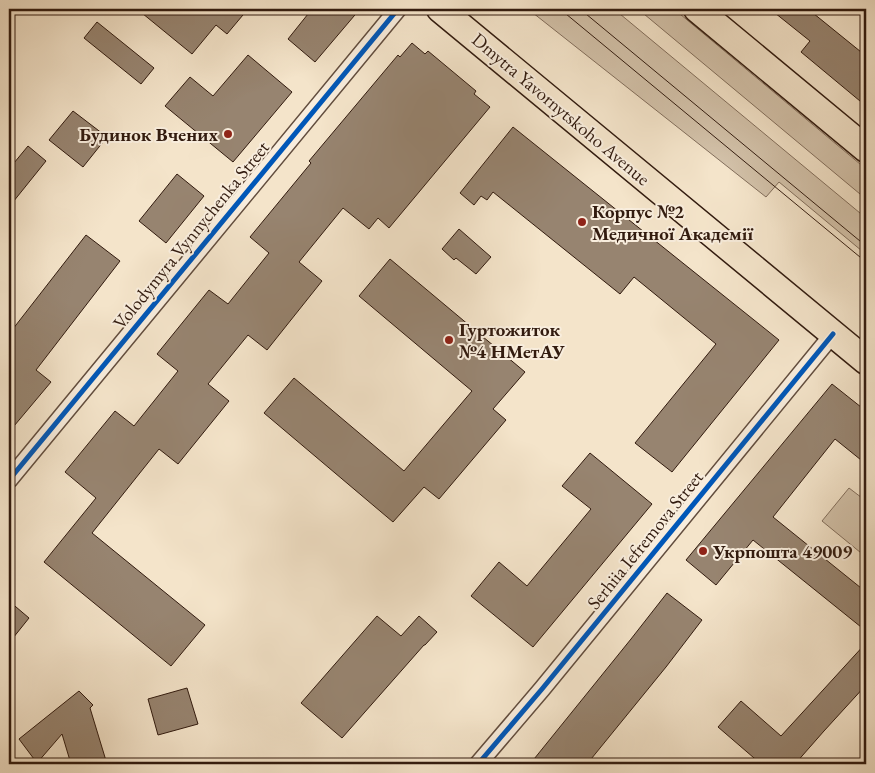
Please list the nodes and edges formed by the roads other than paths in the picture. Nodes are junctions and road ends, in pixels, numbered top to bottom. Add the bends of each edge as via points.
1 (398, 9) edge
2 (440, 9) edge
3 (697, 9) edge
4 (866, 149) edge
5 (833, 334) junction
6 (866, 361) edge
7 (9, 480) edge
8 (478, 764) edge

1 - 7 street, Volodymyra Vynnychenka Street
2 - 5 main road, Dmytra Yavornytskoho Avenue
3 - 4 main road
5 - 6 main road, Dmytra Yavornytskoho Avenue
5 - 8 street, Serhiia Iefremova Street

